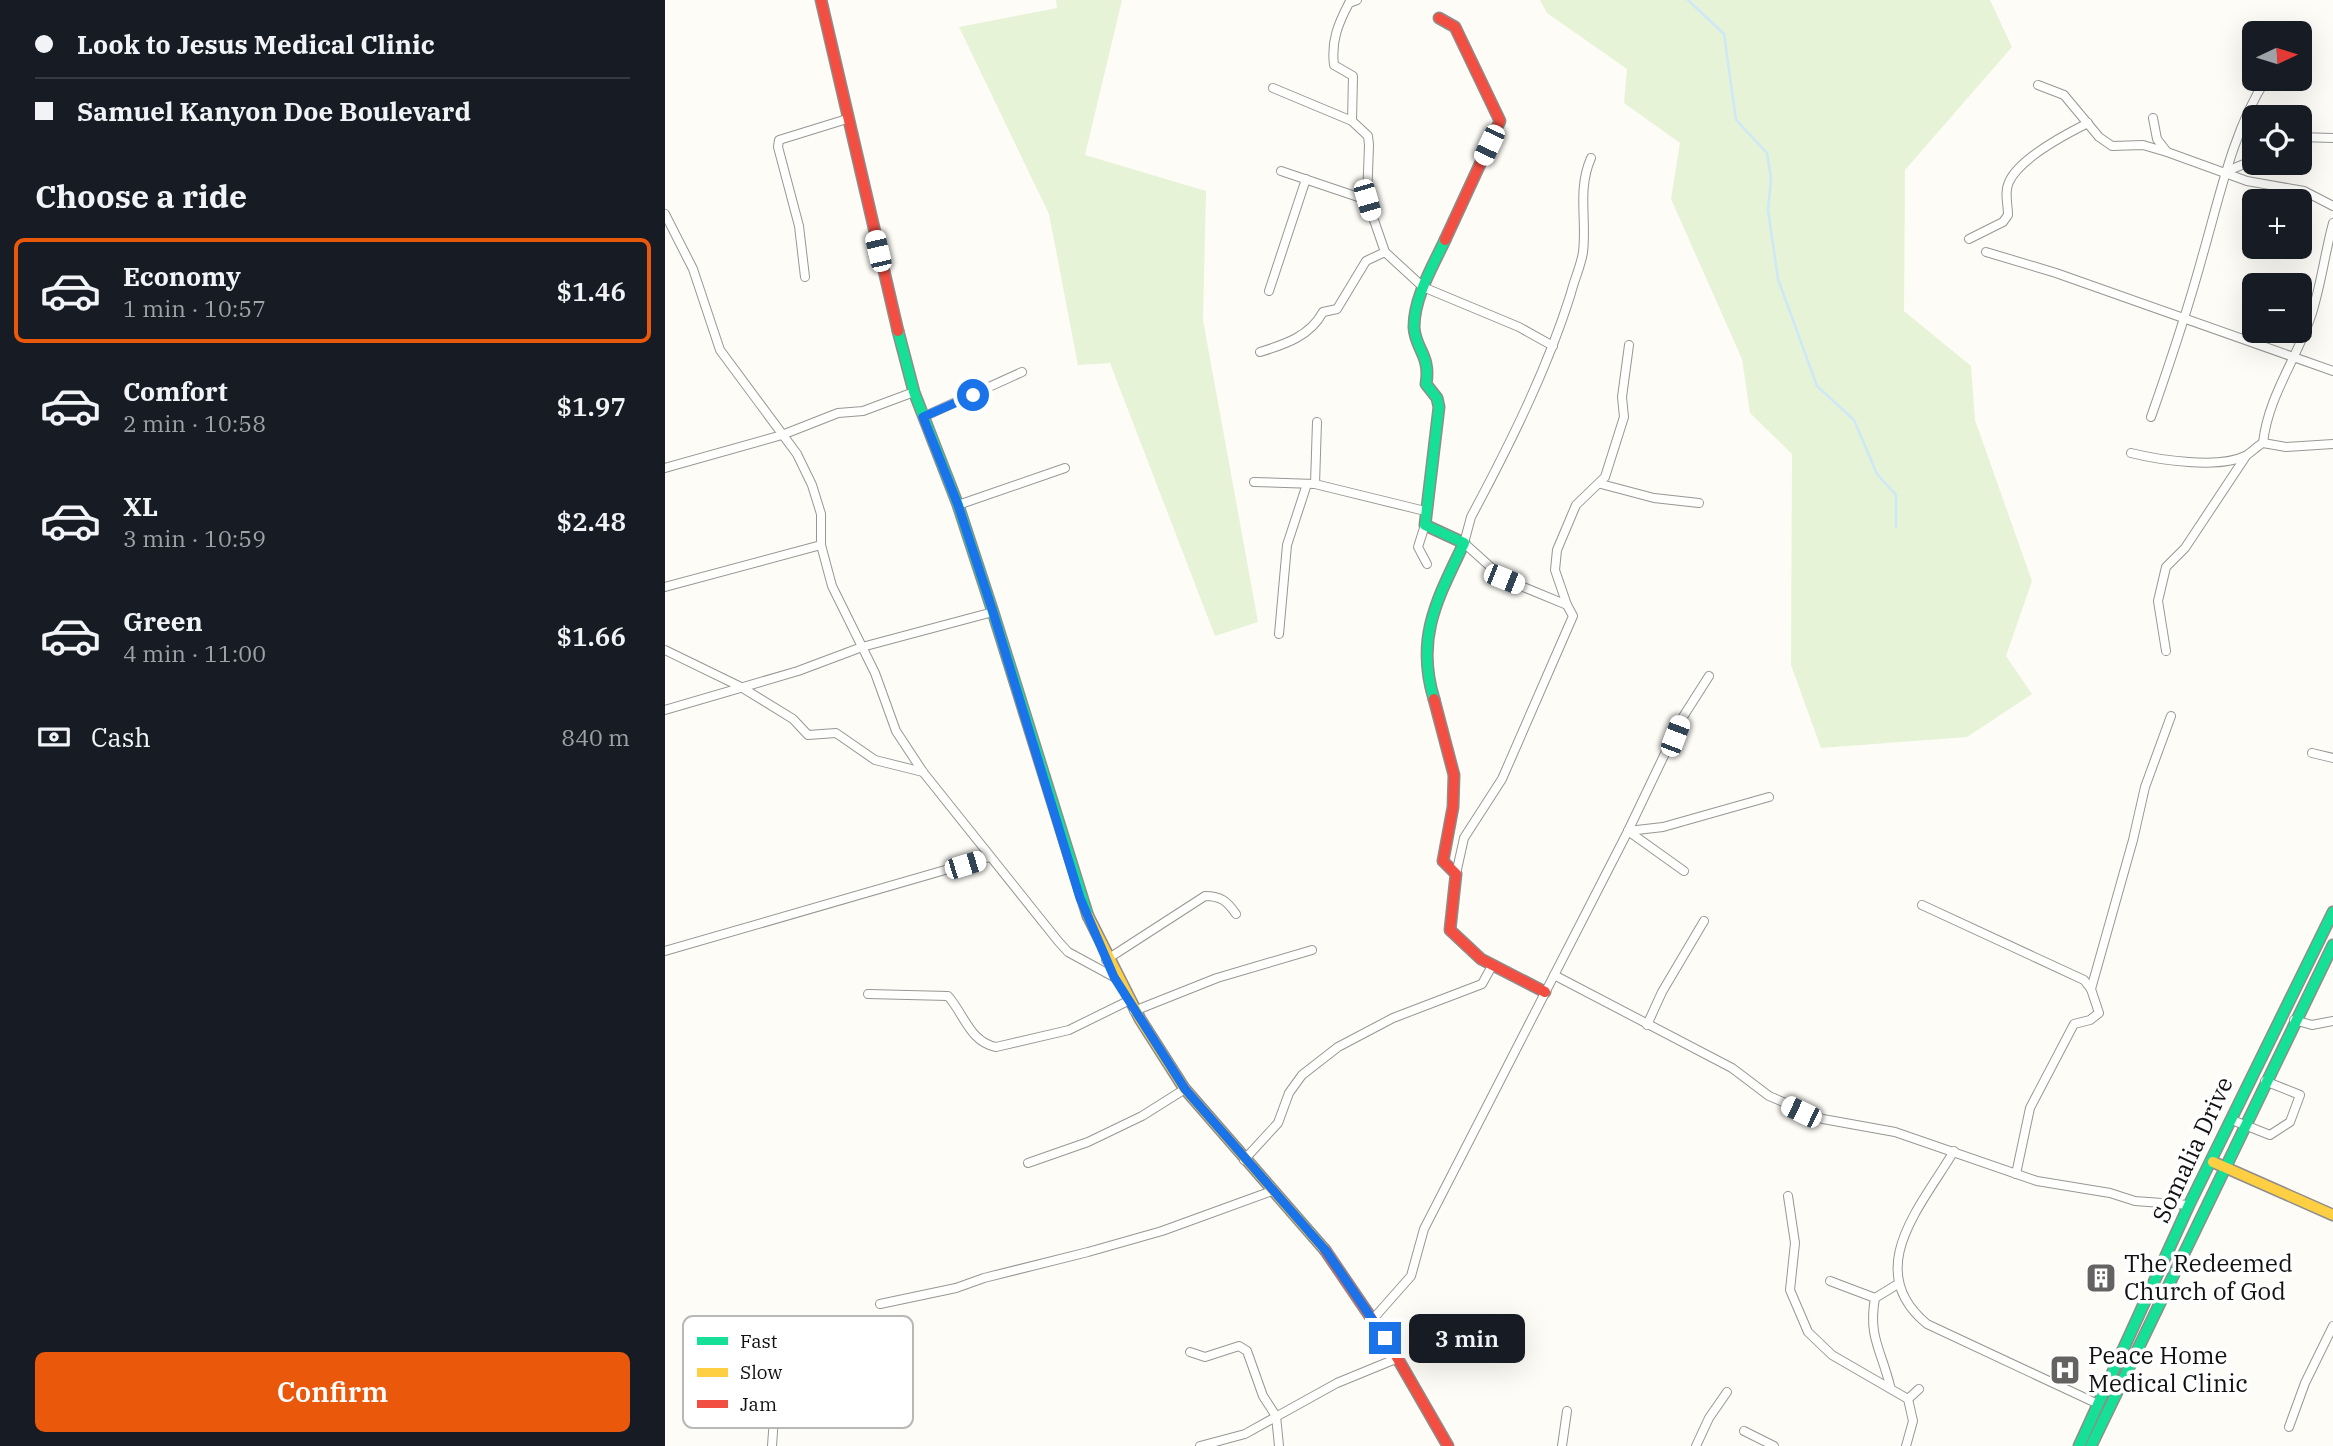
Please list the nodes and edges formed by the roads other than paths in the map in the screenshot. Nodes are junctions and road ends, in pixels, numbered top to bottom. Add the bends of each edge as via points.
1 (821, 0) edge
2 (1351, 1) edge
3 (1439, 18) dead end
4 (2038, 85) dead end
5 (1273, 88) dead end
6 (2259, 91) edge
7 (2153, 118) dead end
8 (847, 119) junction
9 (1352, 121) junction
10 (2088, 123) junction
11 (2312, 137) edge
12 (2333, 138) edge
13 (2167, 152) junction
14 (1591, 158) dead end
15 (2242, 165) edge
16 (1281, 171) dead end
17 (2227, 171) junction
18 (1306, 179) junction
19 (1367, 200) junction
20 (2333, 206) edge
21 (665, 214) edge
22 (2333, 223) edge
23 (666, 224) edge
24 (1969, 239) dead end
25 (1385, 252) junction
26 (1986, 253) dead end
27 (805, 277) dead end
28 (1423, 287) junction
29 (1269, 291) dead end
30 (2185, 320) junction
31 (1629, 345) dead end
32 (1553, 346) junction
33 (1260, 352) dead end
34 (2295, 357) junction
35 (2333, 370) edge
36 (1023, 372) dead end
37 (914, 392) junction
38 (923, 417) junction
39 (2151, 417) dead end
40 (1317, 422) dead end
41 (782, 435) junction
42 (2263, 443) junction
43 (2333, 444) edge
44 (2131, 453) dead end
45 (2246, 456) junction
46 (665, 468) edge
47 (1065, 468) dead end
48 (1254, 482) dead end
49 (1311, 484) junction
50 (1601, 484) junction
51 (1699, 503) dead end
52 (958, 505) junction
53 (1425, 511) junction
54 (1425, 525) junction
55 (1464, 543) junction
56 (821, 545) junction
57 (1427, 564) dead end
58 (665, 587) edge
59 (1567, 605) junction
60 (993, 612) junction
61 (1279, 634) dead end
62 (862, 647) junction
63 (665, 650) edge
64 (2166, 651) dead end
65 (1709, 676) dead end
66 (741, 687) junction
67 (665, 710) edge
68 (2171, 716) dead end
69 (2312, 754) dead end
70 (2333, 758) edge
71 (923, 772) junction
72 (1769, 797) dead end
73 (1628, 831) junction
74 (990, 857) junction
75 (1684, 872) dead end
76 (1456, 874) junction
77 (1922, 905) dead end
78 (2333, 912) edge
79 (1235, 914) dead end
80 (1704, 921) dead end
81 (2333, 945) edge
82 (1312, 950) dead end
83 (665, 951) edge
84 (1105, 960) junction
85 (1492, 966) junction
86 (1554, 975) junction
87 (1114, 977) junction
88 (2091, 989) junction
89 (1545, 992) junction
90 (868, 994) dead end
91 (1131, 1006) junction
92 (2294, 1020) junction
93 (2333, 1021) edge
94 (1647, 1025) junction
95 (2265, 1081) junction
96 (1185, 1089) junction
97 (2231, 1120) junction
98 (2244, 1126) junction
99 (1954, 1151) junction
100 (1244, 1160) junction
101 (2213, 1162) junction
102 (1028, 1163) dead end
103 (2226, 1168) junction
104 (2016, 1174) junction
105 (1272, 1191) junction
106 (1788, 1196) dead end
107 (2189, 1205) junction
108 (2333, 1215) edge
109 (1830, 1281) dead end
110 (1898, 1284) junction
111 (1875, 1298) junction
112 (880, 1304) dead end
113 (1373, 1319) junction
114 (2333, 1326) edge
115 (1190, 1352) dead end
116 (1398, 1358) junction
117 (1890, 1386) junction
118 (1919, 1389) dead end
119 (1727, 1392) dead end
120 (1908, 1399) junction
121 (2098, 1404) junction
122 (1567, 1411) dead end
123 (1276, 1416) junction
124 (2289, 1427) dead end
125 (773, 1428) edge
126 (1744, 1431) dead end
127 (772, 1446) edge
128 (1200, 1446) edge
129 (1279, 1446) edge
130 (1448, 1446) edge
131 (1562, 1446) edge
132 (1696, 1446) edge
133 (1774, 1446) edge
134 (1906, 1446) edge
135 (2079, 1446) edge
136 (2091, 1446) edge

1 - 8 street
2 - 9 street via 1333,36 1333,58 1334,65 1353,76
3 - 28 street via 1455,27 1500,121
4 - 10 street via 2064,95
5 - 9 street
6 - 17 street
7 - 13 street via 2157,139
8 - 27 street via 779,140 799,226
8 - 37 street
9 - 19 street via 1367,136 1369,145
10 - 13 street via 2112,146 2143,145
10 - 24 street via 2017,169 2006,190 2008,215
11 - 12 street
13 - 17 street
14 - 32 street via 1581,200 1583,252
15 - 17 street
16 - 18 street
17 - 20 street via 2263,185 2304,191
17 - 30 street
18 - 19 street
18 - 29 street
19 - 25 street
21 - 23 street
22 - 34 street via 2312,312
23 - 41 street via 693,269 720,350
25 - 28 street
25 - 33 street via 1366,261 1337,309 1324,312 1315,327 1285,345
26 - 30 street
28 - 32 street
28 - 53 street via 1414,328 1429,367 1426,384 1437,398 1439,412
30 - 34 street
30 - 39 street
31 - 50 street via 1624,416
32 - 55 street via 1471,517
34 - 35 street
34 - 42 street via 2268,413
36 - 38 street
37 - 38 street
37 - 41 street via 863,411 838,413
38 - 52 street
40 - 49 street
41 - 46 street
41 - 56 street via 813,485 821,514
42 - 43 street via 2286,447
42 - 45 street
44 - 45 street via 2166,461
45 - 64 street via 2185,548 2166,567 2158,601
47 - 52 street
48 - 49 street
49 - 53 street
49 - 61 street via 1287,545
50 - 51 street via 1654,498
50 - 59 street via 1576,505 1557,550 1555,570
52 - 60 street
53 - 54 street
54 - 55 street
54 - 57 street via 1418,547
55 - 59 street via 1504,579
55 - 76 street via 1431,612 1426,665 1454,776 1443,861
56 - 58 street
56 - 62 street via 832,586
59 - 76 street via 1573,616 1569,626 1502,779 1464,838
60 - 62 street
60 - 84 street via 1080,898
62 - 66 street
62 - 71 street via 896,731
63 - 66 street
65 - 73 street via 1681,720
66 - 67 street
66 - 71 street via 793,719 809,735 837,733 875,760
68 - 88 street via 2145,787
69 - 70 street
71 - 74 street
72 - 73 street via 1663,827
73 - 75 street
73 - 86 street
74 - 83 street
74 - 87 street via 1068,952
76 - 85 street via 1450,930
77 - 88 street via 2084,980
78 - 97 street, Somalia Drive
79 - 84 street via 1217,896 1205,896
80 - 94 street
81 - 92 street, Somalia Drive
82 - 91 street
84 - 87 street
85 - 89 street
85 - 100 street via 1482,984 1393,1018 1338,1047 1302,1075 1289,1093 1278,1123
86 - 89 street
86 - 94 street
87 - 91 street
88 - 104 street via 2099,1013 2074,1024 2042,1082 2030,1108
89 - 113 street via 1424,1230 1411,1276
90 - 91 street via 948,996 974,1035 984,1045 996,1047 1069,1030
91 - 96 street
92 - 93 street via 2312,1025
92 - 95 street, Somalia Drive
94 - 99 street via 1732,1068 1753,1086 1801,1112 1895,1132
95 - 98 street, Somalia Drive
95 - 98 street via 2301,1095 2290,1122 2270,1135
96 - 100 street
96 - 102 street via 1088,1142
97 - 98 street
97 - 101 street, Somalia Drive
98 - 103 street, Somalia Drive
99 - 104 street
99 - 110 street via 1895,1258
100 - 105 street
101 - 103 street
101 - 107 street, Somalia Drive
103 - 108 street
103 - 136 street, Somalia Drive
104 - 107 street via 2136,1201
105 - 112 street via 1162,1231 957,1288
105 - 113 street via 1321,1245
106 - 117 street via 1795,1243 1790,1290 1808,1332 1832,1355
107 - 121 street, Somalia Drive
109 - 111 street
110 - 111 street
110 - 121 street via 1927,1324
111 - 117 street via 1873,1338
113 - 116 street
114 - 124 street
115 - 123 street via 1205,1357 1243,1347
116 - 123 street via 1337,1383
116 - 130 street
117 - 120 street
118 - 120 street
119 - 132 street
120 - 134 street via 1913,1421
121 - 135 street, Somalia Drive
122 - 131 street
123 - 128 street via 1245,1434
123 - 129 street
125 - 127 street
126 - 133 street

